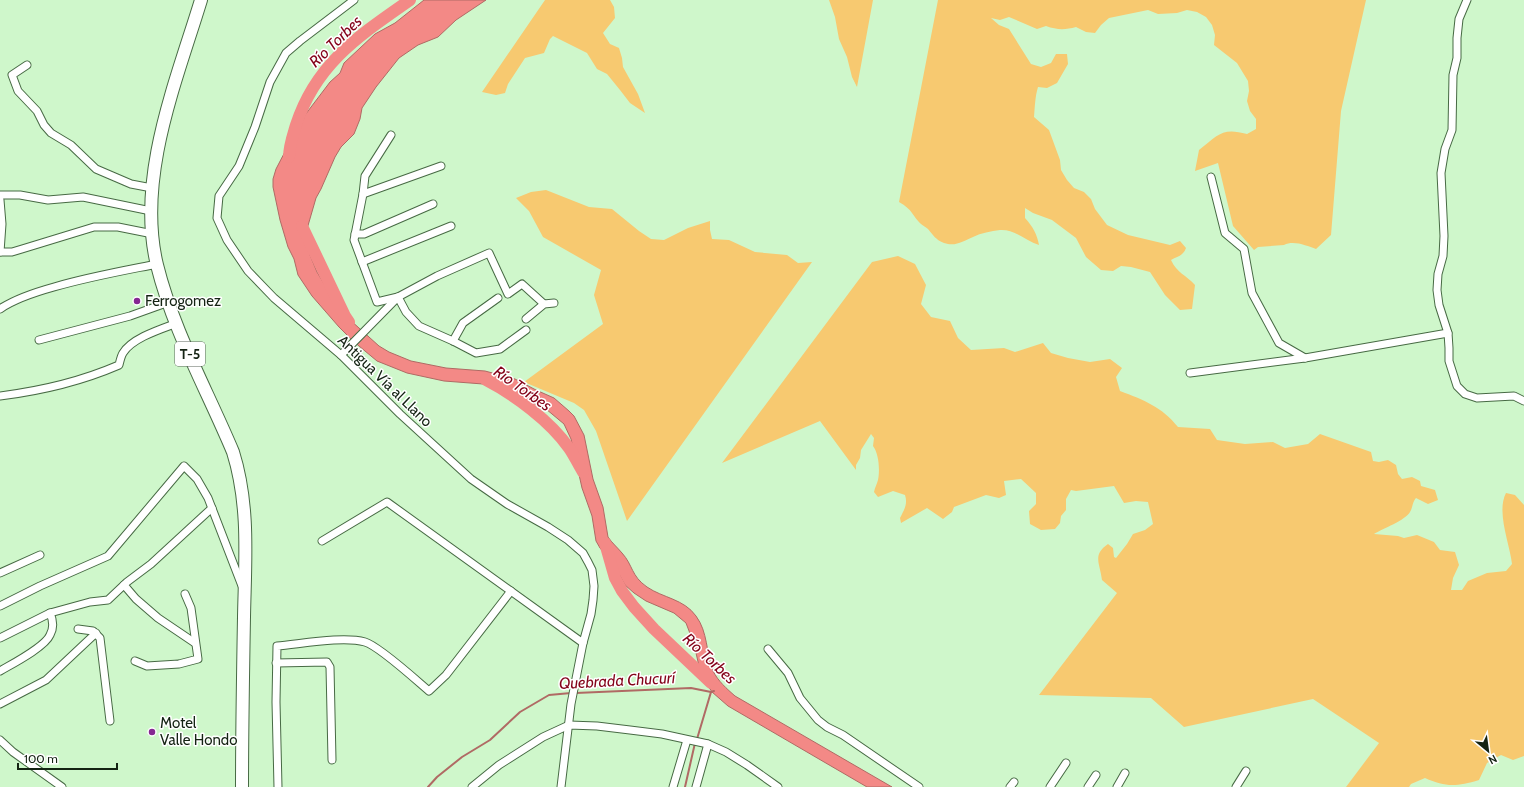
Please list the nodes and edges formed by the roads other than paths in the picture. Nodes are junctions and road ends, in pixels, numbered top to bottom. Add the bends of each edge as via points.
1 (201, 0) edge
2 (354, 0) edge
3 (1466, 0) edge
4 (27, 64) dead end
5 (391, 135) dead end
6 (441, 166) dead end
7 (1211, 177) dead end
8 (152, 188) junction
9 (363, 194) junction
10 (0, 195) edge
11 (0, 200) edge
12 (433, 204) dead end
13 (151, 211) junction
14 (451, 226) dead end
15 (153, 234) junction
16 (355, 234) junction
17 (0, 252) edge
18 (362, 262) junction
19 (157, 264) junction
20 (398, 297) junction
21 (498, 298) dead end
22 (169, 302) junction
23 (554, 303) dead end
24 (544, 304) junction
25 (0, 309) edge
26 (526, 320) dead end
27 (177, 323) junction
28 (526, 330) dead end
29 (1448, 333) junction
30 (39, 340) dead end
31 (453, 341) junction
32 (341, 355) junction
33 (1305, 358) junction
34 (1190, 373) dead end
35 (0, 396) edge
36 (1524, 401) edge
37 (212, 508) junction
38 (322, 541) dead end
39 (40, 555) dead end
40 (0, 573) edge
41 (124, 585) junction
42 (244, 592) junction
43 (511, 592) junction
44 (185, 594) dead end
45 (0, 606) edge
46 (50, 613) junction
47 (78, 629) dead end
48 (96, 633) junction
49 (0, 638) edge
50 (195, 643) junction
51 (584, 643) junction
52 (768, 649) dead end
53 (135, 661) dead end
54 (276, 663) junction
55 (0, 672) edge
56 (0, 704) edge
57 (110, 721) dead end
58 (569, 725) junction
59 (0, 740) edge
60 (687, 740) junction
61 (708, 744) junction
62 (332, 760) dead end
63 (1066, 763) dead end
64 (1246, 771) dead end
65 (1125, 773) dead end
66 (1096, 775) dead end
67 (769, 781) junction
68 (62, 787) edge
69 (242, 787) edge
70 (278, 787) edge
71 (472, 787) edge
72 (560, 787) edge
73 (674, 787) edge
74 (696, 787) edge
75 (764, 787) edge
76 (778, 787) edge
77 (919, 787) edge
78 (1050, 787) edge
79 (1088, 787) edge
80 (1117, 787) edge
81 (1236, 787) edge

1 - 8 highway, T-5 via 162,132
2 - 32 street, Antigua Vía al Llano via 286,53 270,82 239,166 219,196 217,208 217,218 226,240 248,271 285,308
3 - 29 street via 1459,19 1457,58 1453,75 1452,130 1445,149 1441,173 1444,236 1437,290
4 - 8 street via 12,75 13,80 18,91 37,111 44,126 51,133 71,145 96,169 131,184
5 - 9 street via 365,176
6 - 9 street
7 - 33 street via 1226,233 1244,249 1252,293 1279,343
8 - 13 highway, T-5
9 - 16 street
10 - 13 street via 20,195 48,200 83,197
11 - 17 street
12 - 16 street via 364,234
13 - 15 highway, T-5
14 - 18 street
15 - 17 street via 118,227 94,227 22,249
15 - 19 highway, T-5
16 - 18 street via 354,240
18 - 20 street via 377,302
19 - 22 highway, T-5
19 - 25 street via 87,277 41,290
20 - 24 street via 437,276 488,254 508,294 522,284
20 - 31 street via 406,312 419,326
20 - 32 street
21 - 31 street via 463,323
22 - 27 highway, T-5
22 - 30 street via 130,316
23 - 24 street
24 - 26 street
27 - 35 street via 148,334 130,345 122,353 119,365 40,390
27 - 42 highway, T-5 via 233,452 239,472 246,542
28 - 31 street via 500,349 476,353
29 - 33 street
29 - 36 street via 1449,361 1453,376 1457,386 1465,394 1477,398 1514,396
32 - 51 street, Antigua Vía al Llano via 471,480 568,540 582,553 592,570 594,586 592,614
33 - 34 street
37 - 41 street
37 - 42 street
37 - 45 street via 198,479 184,466 108,556
38 - 43 street via 387,502
39 - 40 street
41 - 46 street via 108,600
41 - 50 street via 158,618
42 - 69 highway, T-5
43 - 51 street
43 - 54 street via 446,675 429,691 367,642 349,640 277,646
44 - 50 street via 191,608
46 - 49 street
46 - 55 street via 50,636
47 - 48 street
48 - 56 street via 46,680
48 - 57 street via 100,640
50 - 53 street via 198,659 179,664 147,666
51 - 58 street, Antigua Vía al Llano
52 - 77 street via 788,673 800,698 818,720
54 - 62 street via 327,662 330,667
54 - 70 street
58 - 60 street via 662,734
58 - 71 street via 543,737
58 - 72 street, Antigua Vía al Llano
59 - 68 street
60 - 61 street
60 - 73 street
61 - 67 street via 731,755
61 - 74 street
63 - 78 street
64 - 81 street
65 - 80 street
66 - 79 street
67 - 75 street
67 - 76 street

